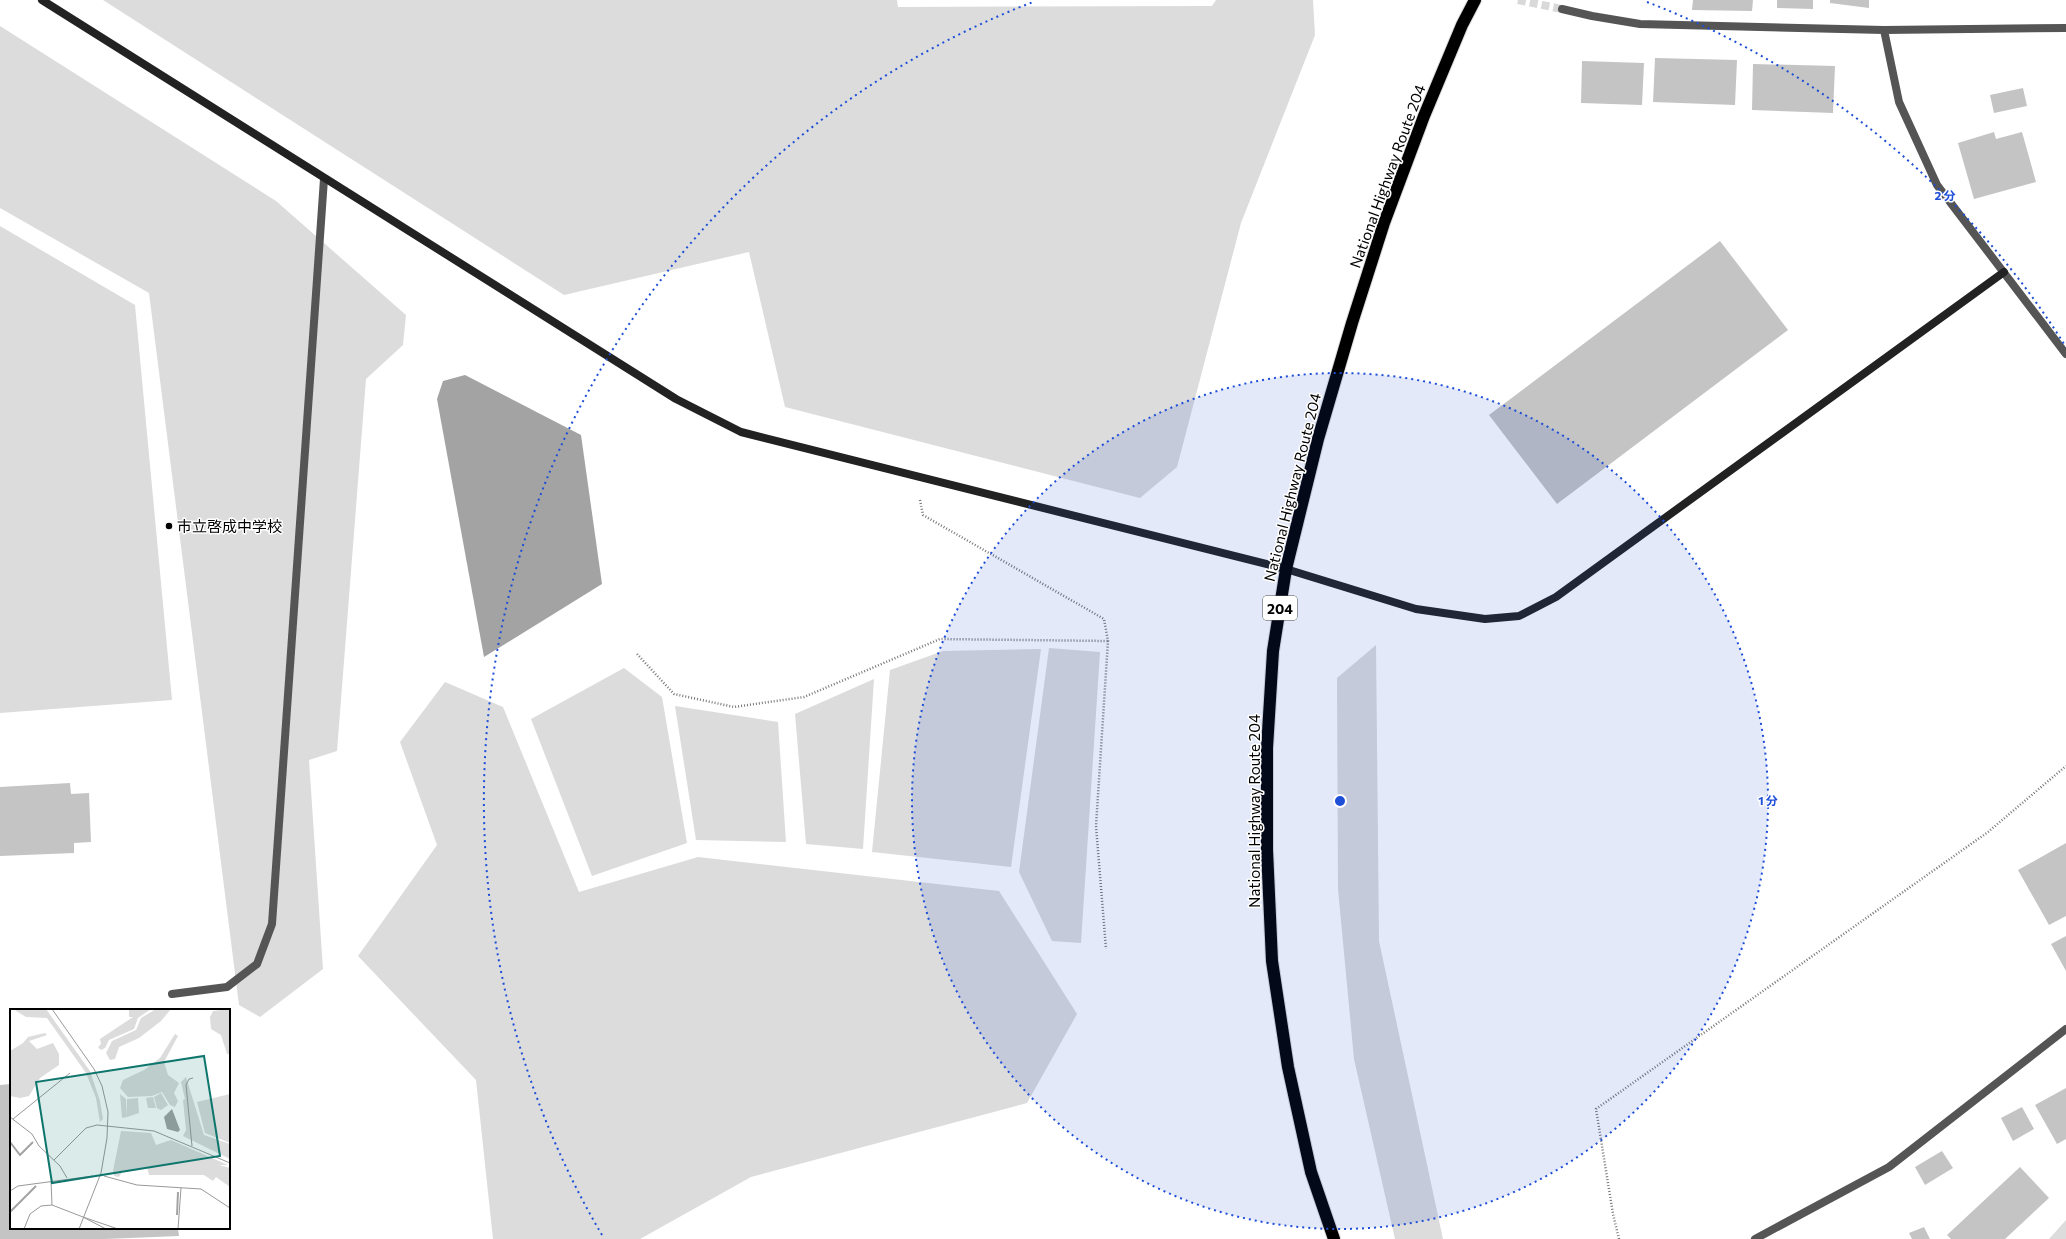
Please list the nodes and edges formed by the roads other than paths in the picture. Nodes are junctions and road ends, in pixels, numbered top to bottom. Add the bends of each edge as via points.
1 (42, 0) edge
2 (1475, 0) edge
3 (1562, 9) tunnel mouth
4 (2066, 28) edge
5 (1884, 30) junction
6 (324, 179) junction
7 (2004, 272) junction
8 (2066, 354) edge
9 (1286, 569) junction
10 (172, 994) dead end
11 (2066, 1029) edge
12 (1334, 1239) edge
13 (1755, 1239) edge

1 - 6 street
2 - 9 highway, National Highway Route 204 / 204 via 1424,116 1384,222 1318,439
3 - 5 street via 1640,24
4 - 5 street
5 - 7 street via 1899,102 1938,185
6 - 9 street via 689,406 741,432
6 - 10 street via 272,924 257,964 227,987
7 - 8 street
7 - 9 street via 1556,597 1519,616 1485,619 1416,609
9 - 12 highway, National Highway Route 204 / 204 via 1273,651 1267,748 1267,850 1272,960 1288,1067 1311,1172
11 - 13 street via 1889,1167

